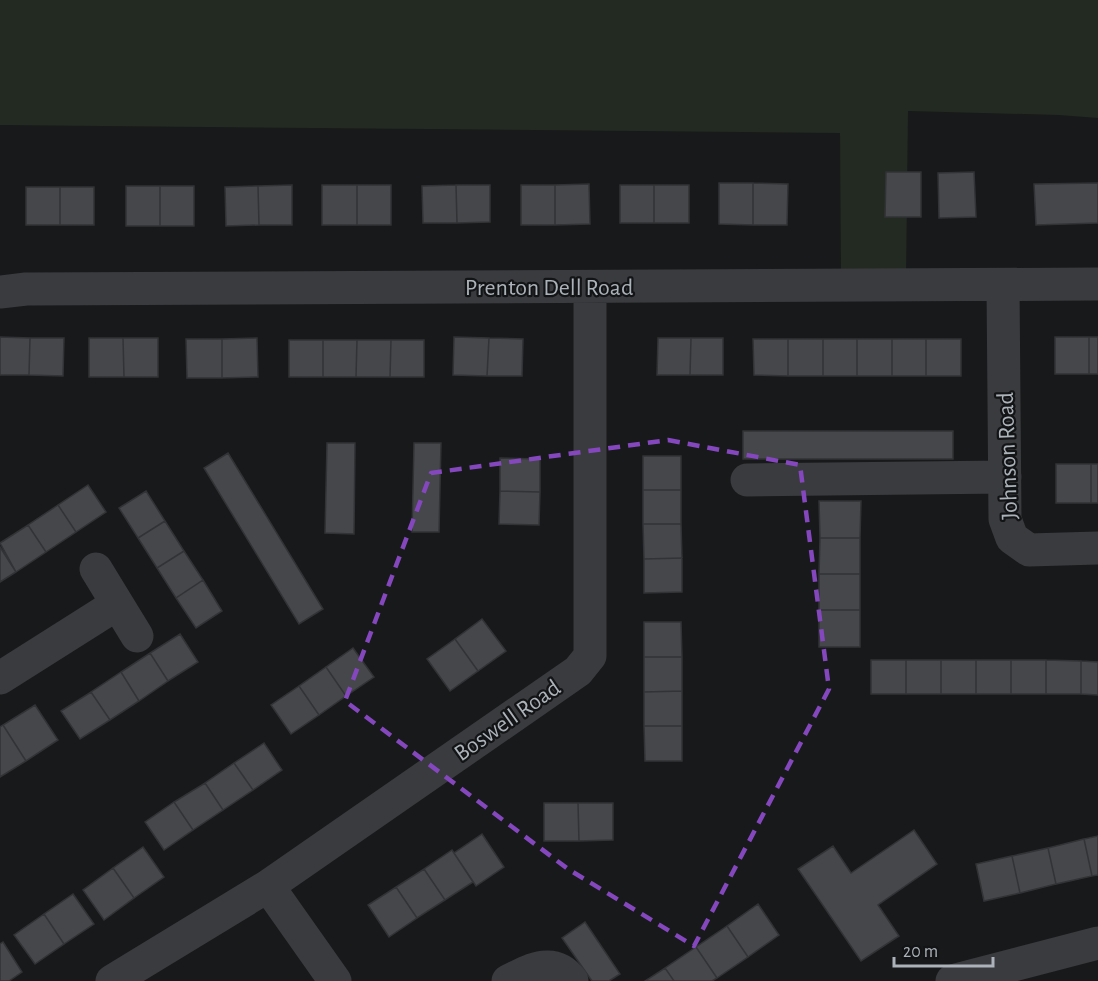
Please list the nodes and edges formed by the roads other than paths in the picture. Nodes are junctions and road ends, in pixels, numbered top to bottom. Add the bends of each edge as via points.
1 (1098, 284) edge
2 (1003, 285) junction
3 (590, 287) junction
4 (0, 292) edge
5 (1005, 477) junction
6 (747, 480) dead end
7 (1098, 548) edge
8 (96, 569) dead end
9 (117, 604) junction
10 (137, 636) dead end
11 (0, 678) edge
12 (268, 886) junction
13 (1098, 943) edge
14 (112, 981) edge
15 (335, 981) edge
16 (508, 981) edge
17 (572, 981) edge
18 (951, 981) edge

1 - 2 street, Prenton Dell Road
2 - 3 street, Prenton Dell Road
2 - 5 street, Johnson Road
3 - 4 street, Prenton Dell Road
3 - 12 street, Boswell Road via 590,656 578,671
5 - 6 street
5 - 7 street, Johnson Road via 1005,519 1012,538 1029,550
8 - 9 street
9 - 10 street
9 - 11 street
12 - 14 street, Boswell Road
12 - 15 street
13 - 18 street
16 - 17 street via 535,967 549,966 560,969

